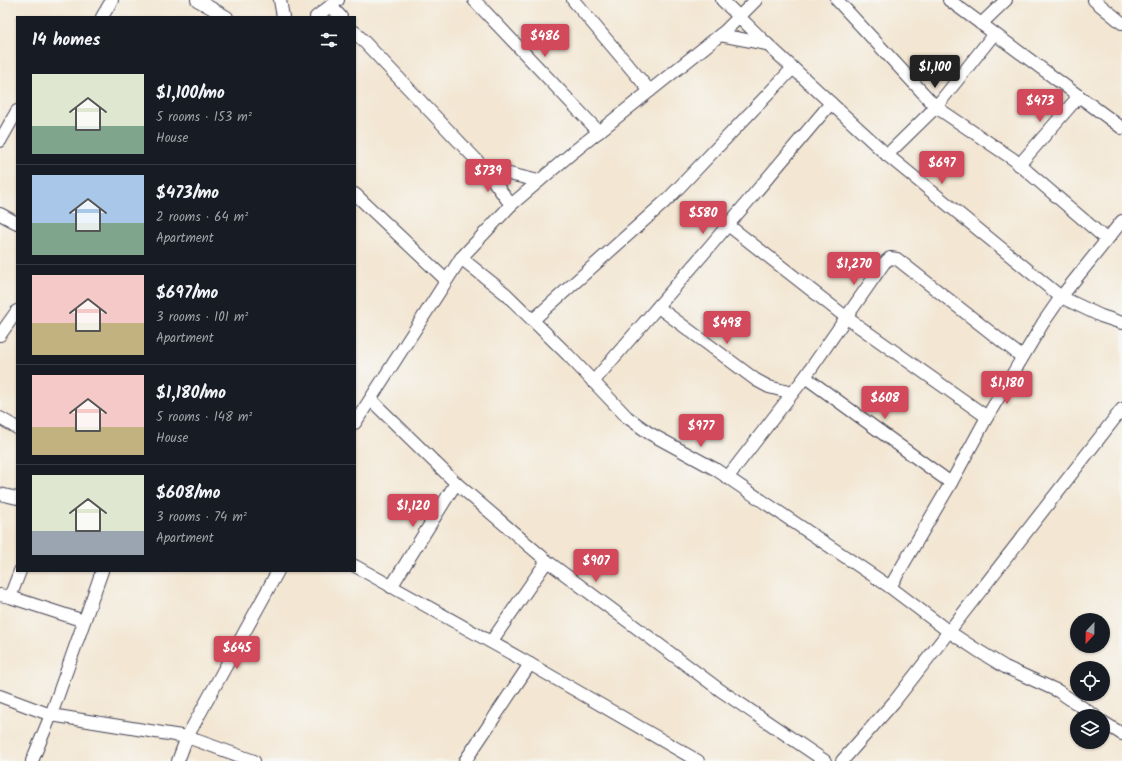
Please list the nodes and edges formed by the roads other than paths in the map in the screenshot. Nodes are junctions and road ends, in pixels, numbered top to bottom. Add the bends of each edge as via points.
1 (112, 0) edge
2 (197, 0) edge
3 (280, 0) edge
4 (474, 0) edge
5 (573, 0) edge
6 (722, 0) edge
7 (756, 0) edge
8 (837, 0) edge
9 (948, 0) edge
10 (1006, 0) edge
11 (1094, 0) edge
12 (334, 3) edge
13 (103, 16) edge
14 (225, 16) edge
15 (283, 16) edge
16 (317, 16) edge
17 (340, 16) edge
18 (739, 17) junction
19 (1122, 23) edge
20 (981, 24) junction
21 (356, 33) edge
22 (994, 34) junction
23 (720, 35) junction
24 (766, 44) junction
25 (793, 68) junction
26 (650, 91) junction
27 (1079, 96) junction
28 (831, 103) junction
29 (936, 106) junction
30 (16, 114) edge
31 (1122, 128) edge
32 (599, 132) junction
33 (0, 141) edge
34 (887, 155) junction
35 (1019, 165) junction
36 (484, 168) junction
37 (539, 181) junction
38 (356, 195) edge
39 (511, 205) junction
40 (0, 214) edge
41 (1122, 221) edge
42 (16, 222) edge
43 (728, 225) junction
44 (1106, 239) junction
45 (461, 258) junction
46 (446, 280) junction
47 (1060, 297) junction
48 (658, 307) junction
49 (16, 312) edge
50 (847, 318) junction
51 (533, 320) junction
52 (1122, 323) edge
53 (0, 336) edge
54 (1022, 357) junction
55 (805, 377) junction
56 (593, 382) junction
57 (792, 393) junction
58 (371, 400) junction
59 (1122, 409) edge
60 (987, 417) junction
61 (0, 418) edge
62 (356, 422) edge
63 (16, 427) edge
64 (727, 478) junction
65 (456, 483) junction
66 (951, 483) junction
67 (0, 494) edge
68 (16, 498) edge
69 (547, 561) junction
70 (356, 567) edge
71 (19, 572) edge
72 (102, 572) edge
73 (277, 572) edge
74 (391, 587) junction
75 (890, 587) junction
76 (5, 596) edge
77 (84, 621) junction
78 (948, 631) junction
79 (491, 642) junction
80 (530, 664) junction
81 (0, 696) edge
82 (1085, 709) edge
83 (51, 715) junction
84 (1110, 726) edge
85 (1122, 734) edge
86 (187, 737) junction
87 (32, 761) edge
88 (178, 761) edge
89 (254, 761) edge
90 (465, 761) edge
91 (698, 761) edge
92 (825, 761) edge
93 (842, 761) edge

1 - 13 street
2 - 14 street
3 - 15 street
4 - 32 street
5 - 26 street
6 - 18 street
7 - 18 street
8 - 29 street
9 - 20 street
10 - 20 street
11 - 19 street
12 - 16 street
12 - 17 street
18 - 23 street
18 - 24 street
20 - 22 street
21 - 36 street
22 - 27 street
22 - 29 street
23 - 24 street
23 - 26 street
24 - 25 street
25 - 28 street
25 - 51 street via 669,198
26 - 32 street
27 - 31 street
27 - 35 street
28 - 34 street
28 - 43 street
29 - 34 street
29 - 35 street
30 - 33 street
32 - 37 street
34 - 47 street
35 - 44 street
36 - 37 street
36 - 39 street
37 - 39 street
38 - 46 street
39 - 45 street
40 - 42 street
41 - 44 street
43 - 48 street
43 - 50 street
44 - 47 street
45 - 46 street
45 - 51 street via 506,294
46 - 58 street
47 - 52 street
47 - 54 street
48 - 56 street
48 - 57 street via 756,380 769,387
49 - 53 street
50 - 54 street via 884,263 893,258
50 - 55 street
50 - 60 street
51 - 56 street
54 - 60 street
55 - 57 street
55 - 66 street
56 - 64 street via 627,417
57 - 64 street
58 - 62 street
58 - 65 street
59 - 78 street
60 - 66 street
61 - 63 street
64 - 75 street
65 - 69 street
65 - 74 street
66 - 75 street
67 - 68 street
69 - 79 street
69 - 92 street via 720,690
70 - 74 street
71 - 76 street
72 - 77 street
73 - 86 street
74 - 79 street
75 - 78 street
76 - 77 street
77 - 83 street
78 - 82 street via 1005,667 1058,691
78 - 93 street via 894,702
79 - 80 street
80 - 90 street
80 - 91 street
81 - 83 street
83 - 86 street
83 - 87 street
84 - 85 street
86 - 88 street
86 - 89 street

